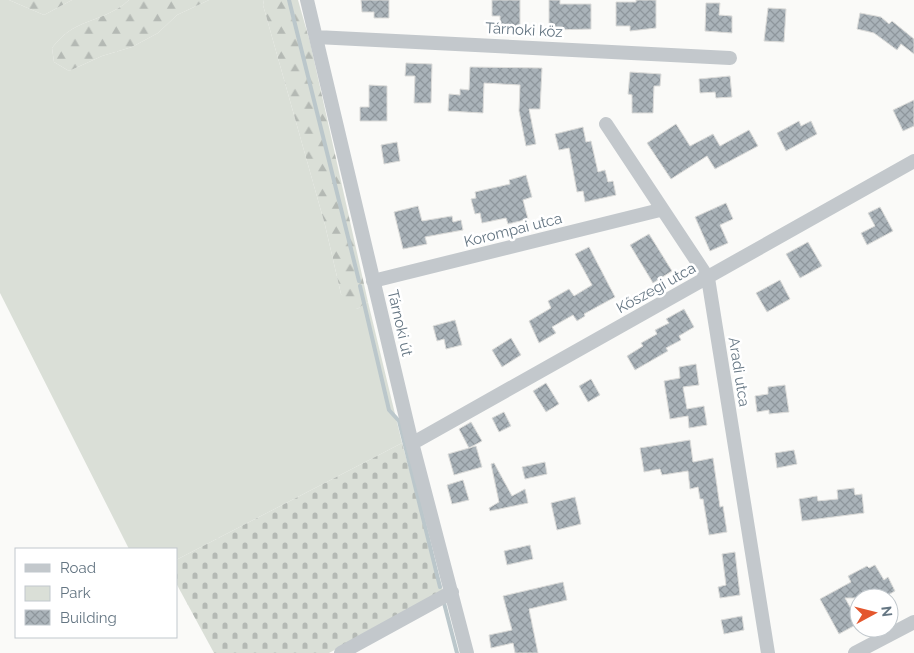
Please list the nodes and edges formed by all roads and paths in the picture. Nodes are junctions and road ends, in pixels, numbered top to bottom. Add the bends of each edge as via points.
1 (307, 0) edge
2 (316, 37) junction
3 (730, 58) dead end
4 (606, 124) dead end
5 (914, 161) edge
6 (660, 210) junction
7 (708, 278) junction
8 (374, 281) junction
9 (413, 443) junction
10 (452, 592) junction
11 (914, 622) edge
12 (342, 653) edge
13 (467, 653) edge
14 (768, 653) edge
15 (855, 653) edge

1 - 2 street, Tárnoki út
2 - 3 street, Tárnoki köz
2 - 8 street, Tárnoki út
4 - 6 street, Aradi utca
5 - 7 street, Kőszegi utca
6 - 7 street, Aradi utca
6 - 8 street, Korompai utca
7 - 9 street, Kőszegi utca
7 - 14 street, Aradi utca
8 - 9 street, Tárnoki út
9 - 10 street, Tárnoki út
10 - 12 street
10 - 13 street, Tárnoki út
11 - 15 street

